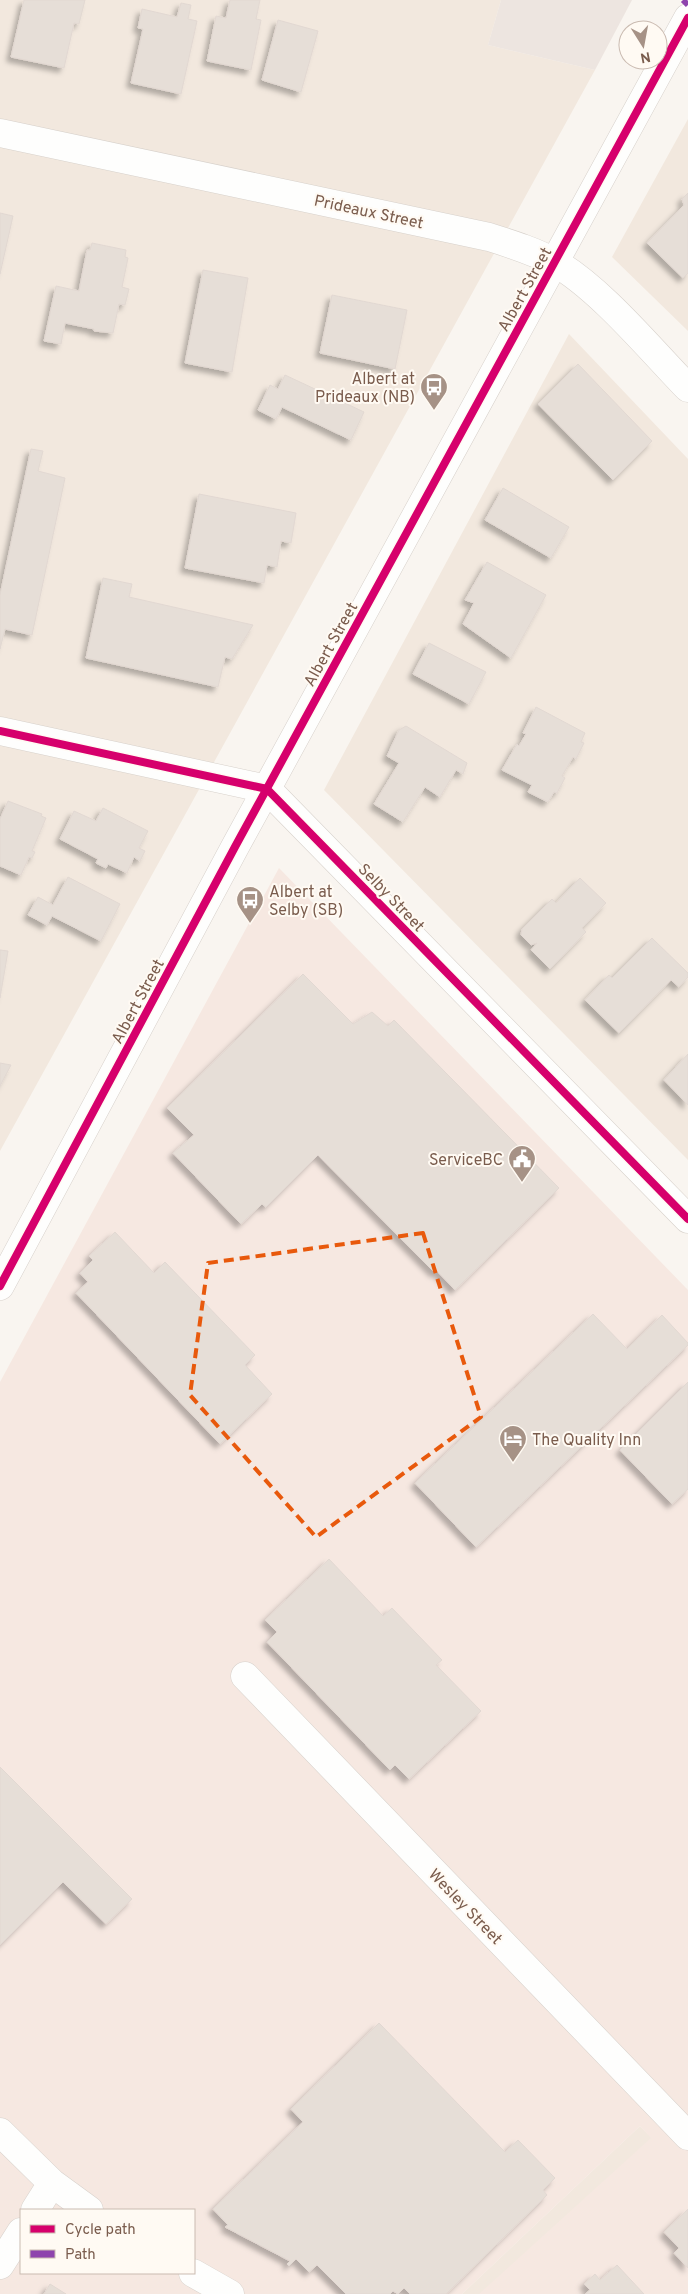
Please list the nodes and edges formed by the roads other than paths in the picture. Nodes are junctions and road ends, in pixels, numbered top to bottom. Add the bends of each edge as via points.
1 (688, 18) edge
2 (0, 133) edge
3 (554, 262) junction
4 (688, 388) edge
5 (0, 731) edge
6 (267, 789) junction
7 (688, 1219) edge
8 (0, 1286) edge
9 (245, 1676) dead end
10 (0, 2132) edge
11 (688, 2136) edge
12 (52, 2183) junction
13 (36, 2209) edge
14 (88, 2209) edge
15 (20, 2234) edge
16 (0, 2265) edge
17 (195, 2274) edge
18 (230, 2294) edge

1 - 3 street, Albert Street
2 - 3 street, Prideaux Street via 490,237
3 - 4 street, Prideaux Street via 597,294
3 - 6 street, Albert Street
5 - 6 street
6 - 7 street, Selby Street
6 - 8 street, Albert Street
9 - 11 street, Wesley Street
10 - 12 street
12 - 13 street
12 - 14 street
15 - 16 street
17 - 18 street

